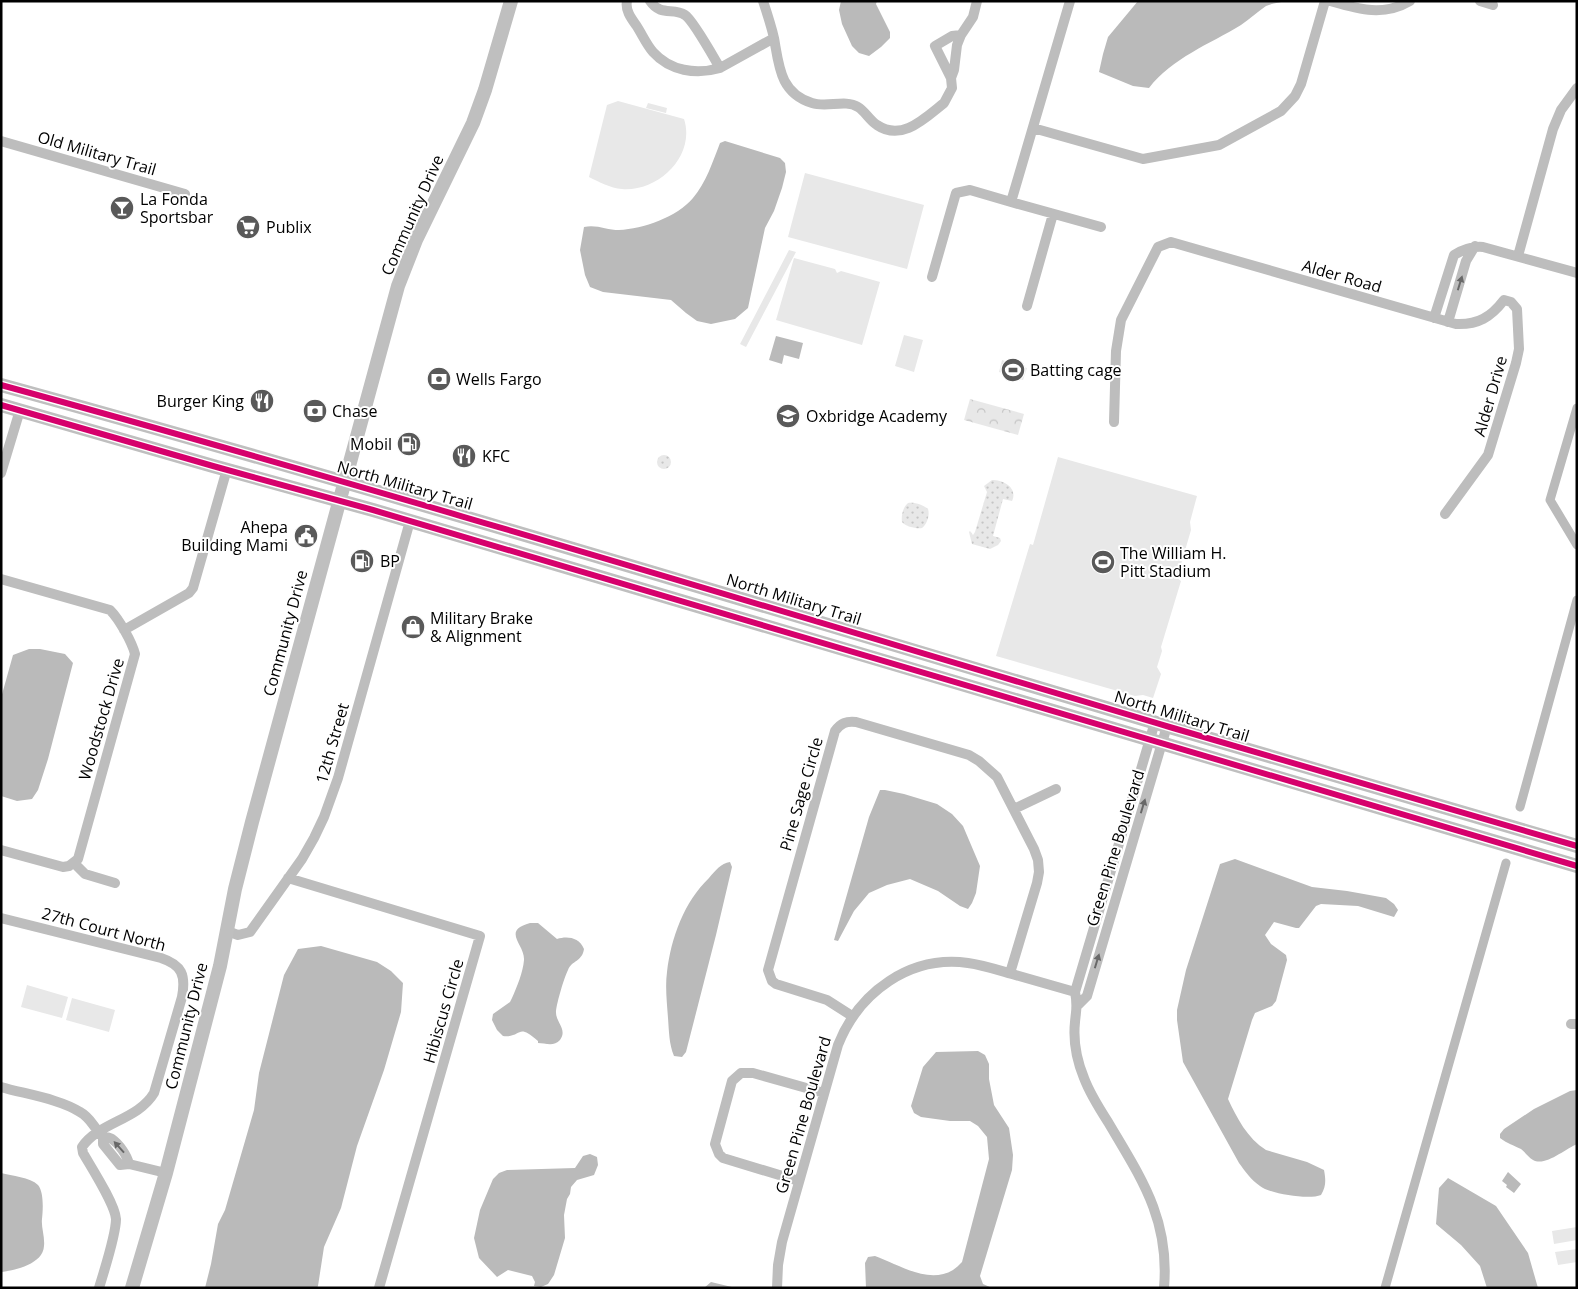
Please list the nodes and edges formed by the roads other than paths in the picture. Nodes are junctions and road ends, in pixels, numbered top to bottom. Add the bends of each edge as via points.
1 (511, 1) edge
2 (627, 1) edge
3 (650, 1) edge
4 (763, 1) edge
5 (977, 1) edge
6 (1070, 1) edge
7 (1325, 1) edge
8 (1330, 1) edge
9 (1410, 1) edge
10 (1480, 1) edge
11 (1494, 5) dead end
12 (961, 35) junction
13 (774, 38) junction
14 (720, 68) junction
15 (951, 78) junction
16 (1577, 88) edge
17 (1033, 128) junction
18 (1, 142) edge
19 (185, 194) dead end
20 (1011, 202) junction
21 (1053, 214) junction
22 (1101, 227) dead end
23 (1475, 246) junction
24 (1518, 256) junction
25 (1577, 273) edge
26 (932, 276) dead end
27 (1027, 306) dead end
28 (1440, 320) junction
29 (1, 385) edge
30 (23, 391) junction
31 (47, 397) junction
32 (1, 404) edge
33 (20, 410) junction
34 (1114, 422) dead end
35 (227, 469) junction
36 (1, 472) edge
37 (346, 481) junction
38 (340, 500) junction
39 (1445, 514) dead end
40 (410, 521) junction
41 (1, 579) edge
42 (751, 601) junction
43 (746, 620) junction
44 (124, 630) junction
45 (1161, 724) junction
46 (1156, 742) junction
47 (1056, 789) dead end
48 (1014, 809) junction
49 (1577, 846) edge
50 (1, 850) edge
51 (74, 863) junction
52 (1577, 866) edge
53 (288, 878) junction
54 (116, 883) dead end
55 (1, 918) edge
56 (227, 931) junction
57 (1010, 973) junction
58 (1075, 992) junction
59 (1078, 1005) junction
60 (852, 1016) junction
61 (1, 1087) edge
62 (824, 1093) junction
63 (101, 1134) junction
64 (166, 1173) junction
65 (799, 1180) junction
66 (99, 1288) edge
67 (132, 1288) edge
68 (379, 1288) edge
69 (777, 1288) edge
70 (1164, 1288) edge

1 - 37 main road, Community Drive via 473,123 416,240 398,286
2 - 14 street via 626,10 648,46 662,60 692,71
3 - 14 street via 661,11 679,12 689,18
4 - 13 street
5 - 12 street via 973,17
6 - 17 street
7 - 17 street via 1301,84 1286,107 1219,145 1143,159
8 - 9 street via 1365,11 1398,8
10 - 11 street
12 - 15 street
12 - 15 street via 952,36 935,46
13 - 14 street
13 - 15 street via 781,72 794,93 816,104 852,104 879,127 891,131 908,129 944,103 952,88
16 - 24 street via 1561,110 1553,129
17 - 20 street
18 - 19 street, Old Military Trail
20 - 21 street
20 - 26 street via 970,190 956,194
21 - 22 street
21 - 27 street
23 - 24 street
28 -> 23 street
23 - 28 street via 1454,256 1445,280
24 - 25 street
28 - 34 street, Alder Road via 1171,242 1158,247 1121,320 1116,351
28 - 39 street, Alder Drive via 1456,324 1476,323 1491,315 1504,300 1511,302 1517,309 1519,348 1488,455
29 - 30 main road, North Military Trail
30 - 31 main road, North Military Trail
30 - 32 main road
31 - 33 main road via 30,401
31 - 37 main road, North Military Trail
32 - 33 main road, North Military Trail
33 - 35 main road, North Military Trail
33 - 36 street
35 - 38 main road, North Military Trail
35 - 44 street via 193,588
37 - 38 main road, Community Drive
37 - 42 main road, North Military Trail
38 - 40 main road, North Military Trail
38 - 56 main road, Community Drive via 252,822
40 - 43 main road, North Military Trail
40 - 53 street, 12th Street via 333,795 314,838
41 - 44 street, Woodstock Drive via 105,608 114,614
42 - 43 main road
42 - 45 main road, North Military Trail
43 - 46 main road, North Military Trail
44 - 51 street, Woodstock Drive via 134,649 134,660 78,859
45 - 46 street, Green Pine Boulevard
45 - 49 main road, North Military Trail
46 - 52 main road, North Military Trail
46 - 58 street, Green Pine Boulevard
59 -> 46 street, Green Pine Boulevard via 1087,996
47 - 48 street
48 - 57 street, Pine Sage Circle via 1036,854 1039,872
48 - 60 street, Pine Sage Circle via 997,777 969,755 856,722 845,722 835,731 768,970 776,984 827,1000
50 - 51 street via 58,867
51 - 54 street via 85,874
53 - 56 street, 12th Street via 250,932 238,935
53 - 68 street, Hibiscus Circle via 480,936
55 - 63 street, 27th Court North via 160,958 181,971 182,997 154,1094 145,1106
56 - 64 main road, Community Drive
57 - 58 street, Green Pine Boulevard
57 - 60 street, Green Pine Boulevard via 966,963 921,966 885,983
58 - 59 street, Green Pine Boulevard
59 - 70 street, Green Pine Boulevard via 1075,1040 1079,1063 1092,1095 1151,1199 1162,1240
60 - 62 street, Green Pine Boulevard via 838,1044
61 - 63 street via 79,1111
62 - 65 street, Green Pine Boulevard
62 - 65 street via 752,1073 741,1074 732,1081 715,1138 716,1149 723,1158
63 - 64 street via 111,1138 127,1156 129,1164
63 - 66 street, 27th Court North via 82,1147 116,1219
64 - 67 main road, Community Drive
65 - 69 street, Green Pine Boulevard via 779,1252

